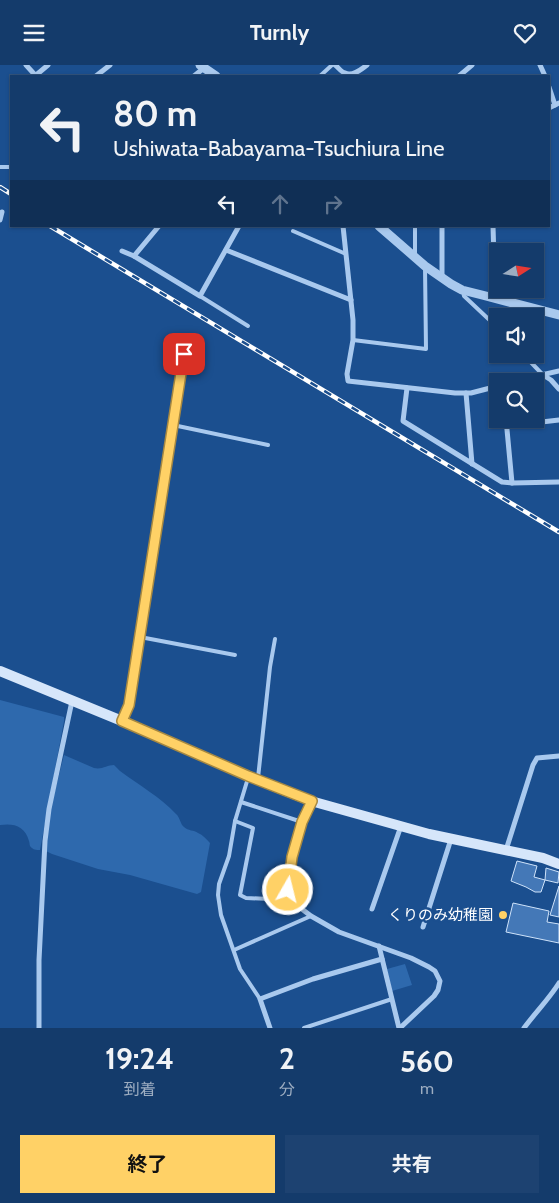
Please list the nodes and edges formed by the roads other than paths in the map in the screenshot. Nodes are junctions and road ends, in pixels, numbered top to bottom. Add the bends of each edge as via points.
1 (26, 65) edge
2 (48, 65) edge
3 (110, 65) edge
4 (334, 65) edge
5 (367, 65) edge
6 (472, 65) edge
7 (202, 66) edge
8 (35, 75) edge
9 (37, 75) edge
10 (97, 75) edge
11 (215, 75) edge
12 (321, 75) edge
13 (460, 75) edge
14 (550, 89) edge
15 (557, 104) edge
16 (2, 212) dead end
17 (0, 220) edge
18 (158, 227) edge
19 (238, 227) edge
20 (343, 227) edge
21 (380, 227) edge
22 (415, 227) edge
23 (442, 227) edge
24 (493, 227) edge
25 (293, 231) dead end
26 (494, 243) edge
27 (226, 250) junction
28 (122, 251) dead end
29 (346, 254) junction
30 (134, 256) junction
31 (415, 258) junction
32 (425, 267) junction
33 (442, 278) junction
34 (462, 289) junction
35 (200, 296) junction
36 (351, 300) junction
37 (559, 315) edge
38 (489, 320) edge
39 (248, 326) dead end
40 (186, 337) dead end
41 (353, 340) junction
42 (532, 363) edge
43 (559, 371) edge
44 (541, 373) edge
45 (544, 375) edge
46 (544, 376) edge
47 (407, 388) junction
48 (489, 388) edge
49 (559, 389) edge
50 (466, 393) junction
51 (559, 420) edge
52 (544, 422) edge
53 (173, 425) junction
54 (507, 428) edge
55 (268, 445) dead end
56 (472, 464) junction
57 (559, 482) edge
58 (512, 483) junction
59 (140, 637) junction
60 (275, 639) dead end
61 (235, 655) dead end
62 (0, 671) edge
63 (72, 701) junction
64 (122, 721) junction
65 (559, 756) edge
66 (253, 778) junction
67 (241, 801) junction
68 (312, 801) junction
69 (235, 821) junction
70 (302, 822) junction
71 (401, 826) junction
72 (451, 839) junction
73 (506, 851) junction
74 (559, 863) edge
75 (290, 900) junction
76 (372, 909) dead end
77 (311, 916) junction
78 (423, 927) dead end
79 (379, 946) junction
80 (234, 950) junction
81 (382, 959) junction
82 (559, 983) edge
83 (260, 999) junction
84 (392, 999) junction
85 (39, 1028) edge
86 (270, 1028) edge
87 (304, 1028) edge
88 (400, 1028) edge
89 (524, 1028) edge

1 - 8 street
2 - 9 street
3 - 10 street
4 - 5 street via 348,74
4 - 12 lane
6 - 13 street
7 - 11 street
14 - 15 street
16 - 17 street
18 - 30 street
19 - 27 street
20 - 29 street
21 - 31 street
22 - 31 lane
23 - 33 street
24 - 26 street
25 - 29 lane
27 - 35 street
27 - 36 street
28 - 30 street
29 - 36 street
30 - 35 street
31 - 32 street
32 - 33 street
32 - 41 lane via 426,349
33 - 34 street
34 - 37 street
34 - 38 lane via 464,296
35 - 39 lane
36 - 41 street
40 - 53 lane
41 - 47 street via 348,381
42 - 44 lane
43 - 45 street
46 - 49 street
47 - 50 street
47 - 56 street via 403,421
48 - 50 street
50 - 56 street
51 - 52 street
53 - 55 lane
53 - 59 lane
54 - 58 street
56 - 58 street via 502,482
57 - 58 street
59 - 61 lane
59 - 64 lane via 129,705
60 - 66 lane
62 - 63 main road
63 - 64 main road
63 - 85 street via 49,809 39,960
64 - 66 main road
65 - 73 street via 537,758 533,765
66 - 67 lane
66 - 68 main road
67 - 69 lane
67 - 70 lane
68 - 70 street
68 - 71 main road
69 - 75 lane via 253,828 240,895
69 - 80 lane via 218,895 221,915
70 - 75 street via 292,857 287,893
71 - 72 main road
71 - 76 street
72 - 73 main road
72 - 78 street
73 - 74 main road
75 - 77 street
77 - 79 street via 339,932
77 - 80 lane
79 - 81 street
79 - 88 street via 429,967 440,981 434,996
80 - 83 lane via 240,969
81 - 83 street
81 - 84 street
82 - 89 street
83 - 86 street
84 - 87 lane
84 - 88 street

